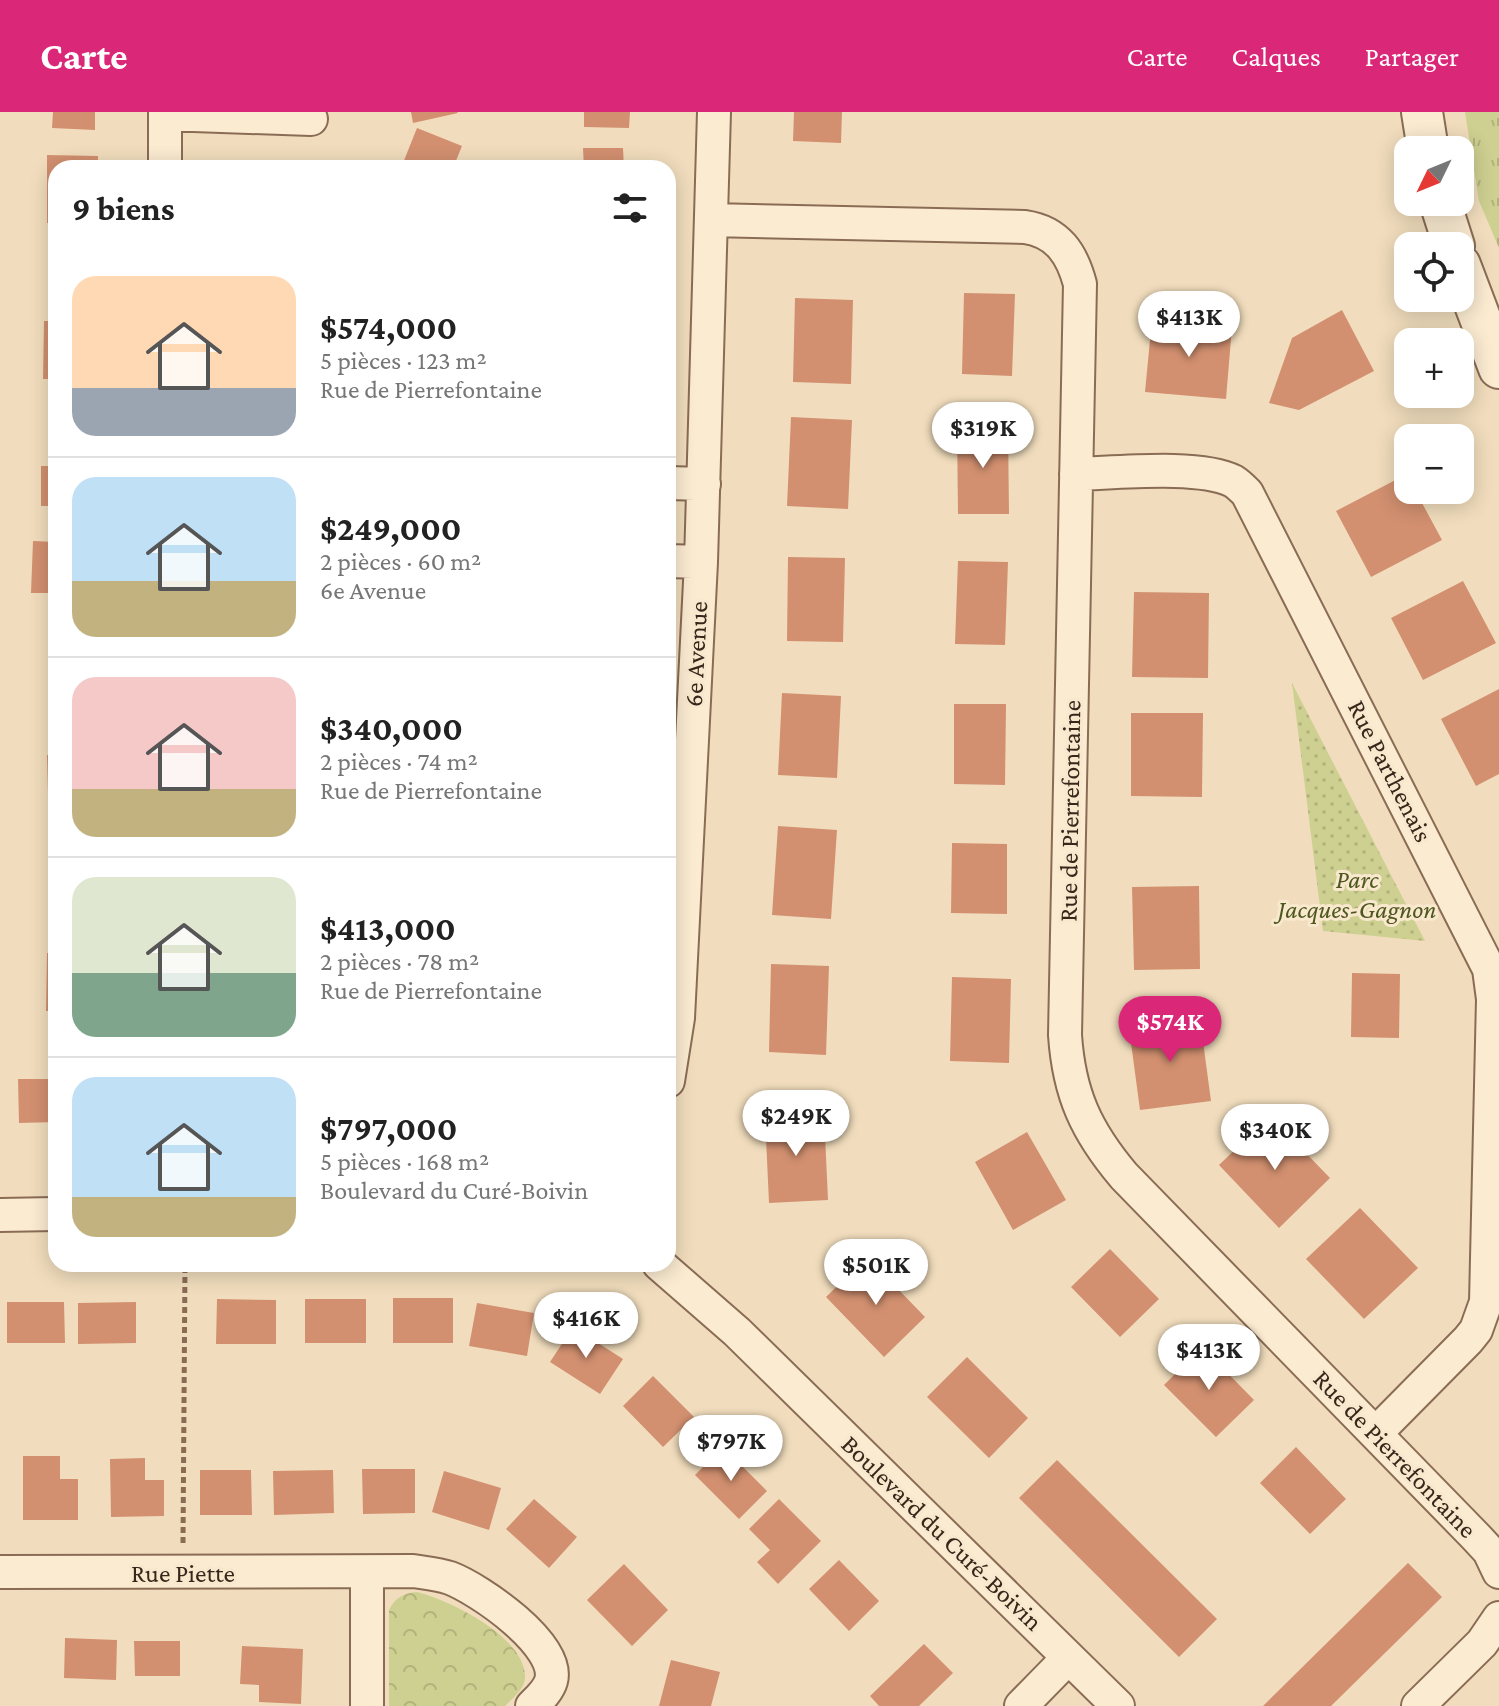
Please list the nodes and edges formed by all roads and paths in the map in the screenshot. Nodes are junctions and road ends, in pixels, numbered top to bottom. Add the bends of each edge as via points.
1 (714, 112) edge
2 (1422, 112) edge
3 (165, 113) edge
4 (311, 119) dead end
5 (1426, 136) edge
6 (165, 160) edge
7 (711, 220) junction
8 (1474, 302) edge
9 (1499, 368) edge
10 (1076, 474) junction
11 (676, 483) edge
12 (704, 484) junction
13 (676, 561) edge
14 (701, 562) junction
15 (676, 1031) edge
16 (48, 1214) edge
17 (0, 1215) edge
18 (185, 1272) edge
19 (668, 1272) edge
20 (1376, 1433) junction
21 (183, 1550) dead end
22 (0, 1572) edge
23 (367, 1572) junction
24 (1499, 1572) edge
25 (1499, 1618) edge
26 (1068, 1658) junction
27 (367, 1706) edge
28 (532, 1706) edge
29 (1021, 1706) edge
30 (1118, 1706) edge
31 (1418, 1706) edge

1 - 7 street, 6e Avenue
2 - 5 street
3 - 4 street
3 - 6 street
7 - 10 street, Rue de Pierrefontaine via 1025,227 1048,233 1072,258 1080,284
7 - 12 street, 6e Avenue
8 - 9 street
10 - 20 street, Rue de Pierrefontaine via 1065,1035 1070,1080 1087,1126 1124,1176
10 - 20 street, Rue Parthenais via 1212,475 1234,481 1247,493 1489,969 1493,999 1486,1302 1468,1340
11 - 12 street
12 - 14 street, 6e Avenue
13 - 14 street
14 - 15 street, 6e Avenue
16 - 17 street
18 - 21 path
19 - 26 street, Boulevard du Curé-Boivin via 737,1332
20 - 24 street, Rue de Pierrefontaine via 1489,1551
22 - 23 street, Rue Piette
23 - 27 street
23 - 28 street, Rue Piette via 413,1571 450,1578 519,1623 551,1671 550,1685
25 - 31 street via 1482,1643
26 - 29 street
26 - 30 street, Boulevard du Curé-Boivin

